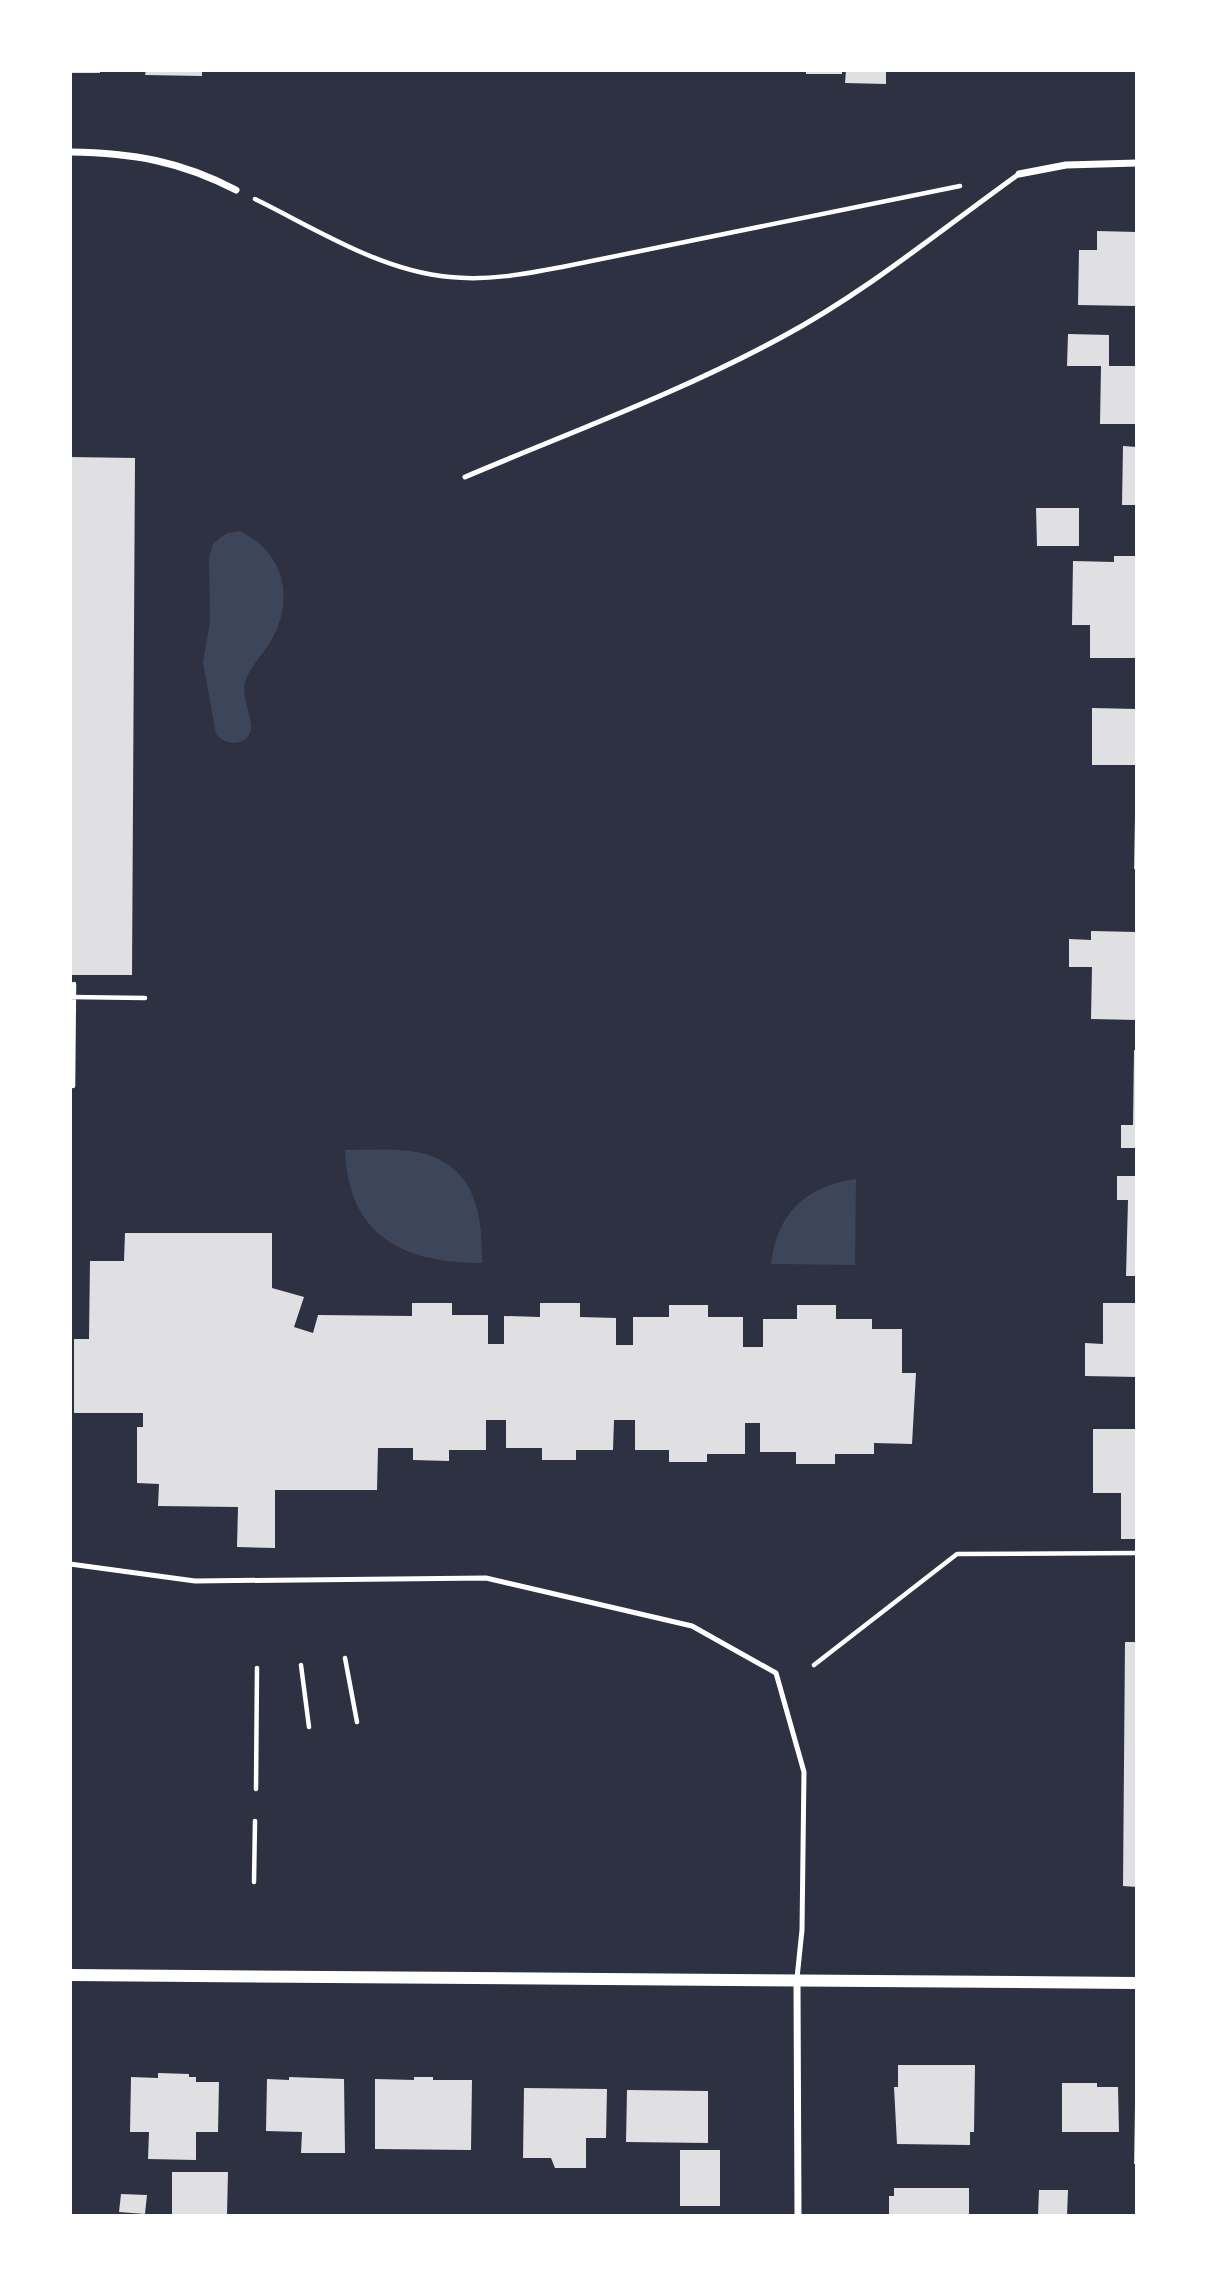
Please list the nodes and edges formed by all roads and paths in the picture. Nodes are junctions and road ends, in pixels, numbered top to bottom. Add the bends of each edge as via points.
1 (70, 152) edge
2 (1137, 163) edge
3 (1019, 174) joint
4 (965, 185) dead end
5 (236, 190) joint
6 (466, 477) dead end
7 (74, 984) dead end
8 (72, 997) edge
9 (145, 998) dead end
10 (72, 1048) edge
11 (73, 1086) dead end
12 (1137, 1553) edge
13 (70, 1563) edge
14 (345, 1658) dead end
15 (301, 1665) dead end
16 (814, 1665) dead end
17 (257, 1668) dead end
18 (357, 1722) dead end
19 (309, 1727) dead end
20 (256, 1789) dead end
21 (255, 1821) dead end
22 (254, 1882) dead end
23 (70, 1975) edge
24 (797, 1981) junction
25 (1137, 1983) edge
26 (798, 2216) edge

1 - 5 street via 150,157
2 - 3 street via 1066,164
3 - 6 lane via 879,275 783,337
4 - 5 path via 562,267 482,278 421,273 396,265
7 - 8 path
8 - 9 path
8 - 10 path
10 - 11 path
12 - 16 path via 957,1554
13 - 24 lane via 195,1581 486,1578 692,1626 776,1673 804,1772
14 - 18 path
15 - 19 path
17 - 20 path
21 - 22 path
23 - 24 street
24 - 25 street
24 - 26 street

